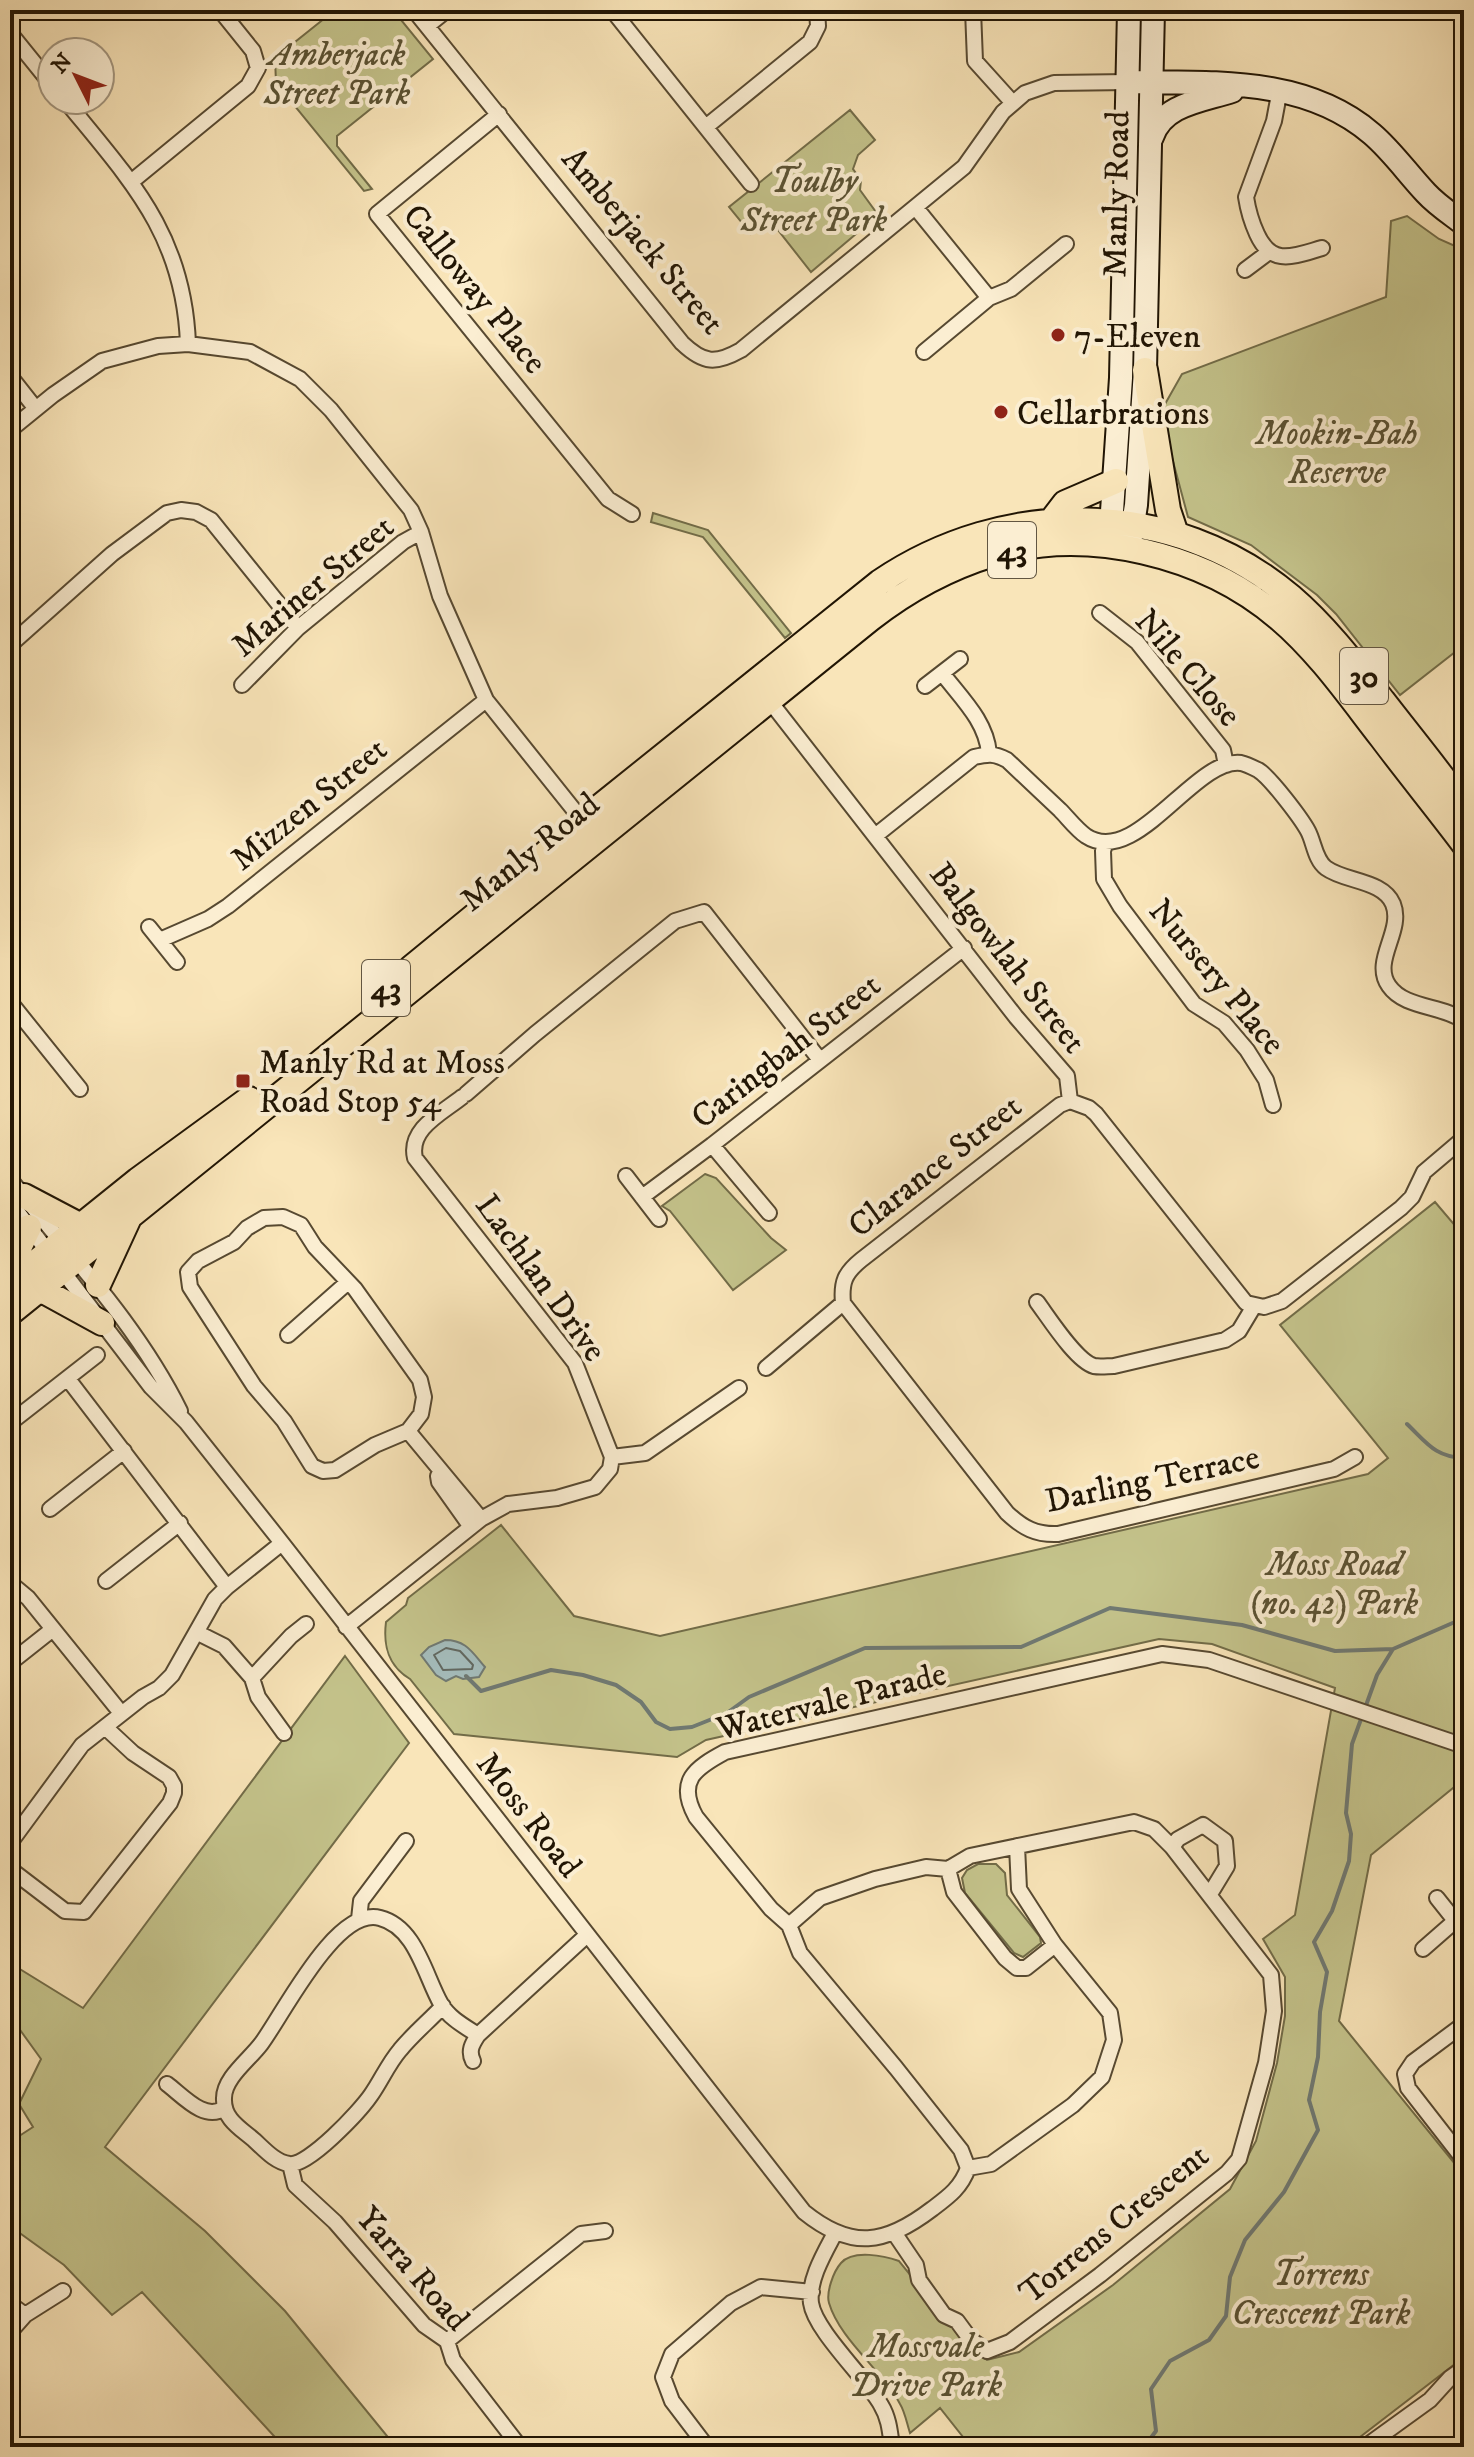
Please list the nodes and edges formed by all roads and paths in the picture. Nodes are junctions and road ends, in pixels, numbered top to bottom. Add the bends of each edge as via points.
1 (220, 10) edge
2 (414, 10) edge
3 (447, 10) edge
4 (612, 10) edge
5 (817, 10) edge
6 (973, 10) edge
7 (1129, 10) edge
8 (1153, 10) edge
9 (427, 26) junction
10 (10, 33) edge
11 (36, 65) edge
12 (1140, 82) junction
13 (1248, 86) junction
14 (1280, 89) junction
15 (1012, 102) junction
16 (499, 114) junction
17 (78, 116) edge
18 (707, 126) junction
19 (1151, 140) junction
20 (131, 182) junction
21 (751, 184) dead end
22 (916, 208) junction
23 (1464, 224) edge
24 (1066, 244) dead end
25 (1322, 248) dead end
26 (1269, 252) junction
27 (1245, 270) dead end
28 (989, 298) junction
29 (188, 344) junction
30 (924, 352) dead end
31 (1145, 370) junction
32 (10, 376) edge
33 (36, 409) junction
34 (10, 430) edge
35 (1116, 481) junction
36 (632, 514) dead end
37 (1052, 520) junction
38 (1123, 522) junction
39 (421, 532) junction
40 (1176, 534) junction
41 (1120, 548) junction
42 (1100, 613) dead end
43 (298, 628) junction
44 (10, 645) edge
45 (960, 659) dead end
46 (942, 673) junction
47 (242, 685) dead end
48 (925, 686) dead end
49 (762, 691) junction
50 (486, 700) junction
51 (989, 753) junction
52 (1226, 765) junction
53 (1464, 806) edge
54 (590, 830) junction
55 (875, 836) junction
56 (1105, 844) junction
57 (1464, 844) edge
58 (149, 927) dead end
59 (160, 940) junction
60 (964, 948) junction
61 (177, 962) dead end
62 (10, 1002) edge
63 (1464, 1021) edge
64 (820, 1060) junction
65 (80, 1089) dead end
66 (1070, 1101) junction
67 (1273, 1105) dead end
68 (1464, 1138) edge
69 (712, 1145) junction
70 (626, 1176) dead end
71 (15, 1193) edge
72 (642, 1197) junction
73 (769, 1213) dead end
74 (129, 1218) junction
75 (659, 1219) dead end
76 (81, 1226) junction
77 (29, 1227) junction
78 (62, 1256) junction
79 (10, 1267) edge
80 (348, 1282) junction
81 (10, 1283) edge
82 (98, 1285) junction
83 (40, 1289) junction
84 (1037, 1302) dead end
85 (843, 1303) junction
86 (1254, 1306) junction
87 (10, 1313) edge
88 (102, 1323) junction
89 (288, 1335) dead end
90 (97, 1355) dead end
91 (766, 1368) dead end
92 (68, 1379) junction
93 (739, 1388) dead end
94 (186, 1422) junction
95 (10, 1423) edge
96 (408, 1431) junction
97 (124, 1451) junction
98 (612, 1457) junction
99 (1355, 1457) dead end
100 (50, 1509) dead end
101 (180, 1523) junction
102 (476, 1523) junction
103 (282, 1543) junction
104 (106, 1581) dead end
105 (10, 1583) edge
106 (227, 1587) junction
107 (306, 1624) dead end
108 (346, 1627) junction
109 (53, 1629) junction
110 (198, 1633) junction
111 (10, 1663) edge
112 (252, 1678) junction
113 (121, 1713) junction
114 (105, 1727) junction
115 (284, 1733) dead end
116 (1464, 1746) edge
117 (406, 1841) dead end
118 (10, 1843) edge
119 (1017, 1846) junction
120 (1172, 1847) junction
121 (10, 1869) edge
122 (948, 1869) junction
123 (1210, 1894) junction
124 (1437, 1898) dead end
125 (359, 1919) junction
126 (789, 1925) junction
127 (1460, 1927) edge
128 (587, 1935) junction
129 (1055, 1945) junction
130 (1423, 1949) dead end
131 (443, 2006) junction
132 (1464, 2024) edge
133 (478, 2035) junction
134 (473, 2061) dead end
135 (167, 2084) dead end
136 (224, 2108) junction
137 (1464, 2160) edge
138 (290, 2164) junction
139 (968, 2168) junction
140 (605, 2231) dead end
141 (835, 2233) junction
142 (895, 2234) junction
143 (63, 2291) dead end
144 (812, 2292) junction
145 (10, 2304) edge
146 (25, 2315) junction
147 (10, 2332) edge
148 (447, 2341) junction
149 (1464, 2368) edge
150 (520, 2447) edge
151 (707, 2447) edge
152 (892, 2447) edge
153 (1365, 2447) edge

1 - 20 street via 253,51 258,68 248,86
2 - 9 street, Amberjack Street
3 - 9 street
4 - 18 street
5 - 18 street via 818,26 810,42
6 - 15 street via 975,61
7 - 12 main road, Manly Road
8 - 12 main road, Manly Road
9 - 16 street, Amberjack Street
10 - 11 street
12 - 13 main road
12 - 15 street, Amberjack Street via 1054,83
12 - 19 main road, Manly Road
12 - 35 main road, Manly Road
13 - 14 main road
13 - 19 main road via 1170,112 1156,125
14 - 23 main road via 1338,110 1373,134 1429,196
14 - 26 street via 1246,197 1251,220
15 - 22 street, Amberjack Street via 964,167
16 - 22 street, Amberjack Street via 682,343 706,359 723,360 741,350
16 - 36 street, Calloway Place via 377,214 608,499
17 - 20 street
18 - 21 street
19 - 31 main road, Manly Road
20 - 29 street via 163,235 181,283
22 - 28 street
24 - 28 street via 1011,289
25 - 26 street via 1281,257
26 - 27 street
28 - 30 street
29 - 33 street via 102,361
29 - 39 street via 250,352 300,379 411,510
31 - 38 main road, Manly Road
31 - 40 main road
32 - 33 street
33 - 34 street
35 - 37 main road via 1065,503
35 - 38 main road, Manly Road
37 - 38 main road, Manly Road / 43
37 - 49 main road, Manly Road / 43 via 977,534 907,563 868,590
38 - 40 main road, Manly Road / 43
38 - 41 main road, Manly Road
39 - 43 street, Mariner Street
39 - 50 street via 440,596
40 - 53 main road, 30 via 1244,565 1300,605 1349,658
41 - 49 main road, Manly Road / 43 via 1060,544 1020,549 945,571
41 - 57 main road, 30 via 1199,569 1279,618 1340,684
42 - 52 street, Nile Close via 1137,642 1223,750
43 - 44 street via 211,520 181,510 167,513 112,554
43 - 47 street, Mariner Street
45 - 46 street
46 - 48 street
46 - 51 street via 982,725
49 - 54 main road, Manly Road / 43
49 - 55 street, Balgowlah Street
50 - 54 street
50 - 59 street, Mizzen Street via 228,906
51 - 55 street via 974,757
51 - 56 street via 1007,760 1086,836
52 - 56 street via 1137,831
52 - 63 street via 1241,763 1262,772 1308,830 1323,866 1344,879 1374,886 1392,901 1395,929 1383,969 1397,995
54 - 74 main road, Manly Road / 43
54 - 76 main road, Manly Road / 43
55 - 60 street, Balgowlah Street
56 - 67 street, Nursery Place via 1104,879 1120,906 1194,1004 1224,1023 1247,1050 1266,1080
58 - 59 street
59 - 61 street
60 - 64 street, Caringbah Street
60 - 66 street, Balgowlah Street via 1067,1076
62 - 65 street
64 - 69 street, Caringbah Street
64 - 98 street, Lachlan Drive via 704,912 675,921 420,1130 412,1146 415,1158 575,1363
66 - 85 street, Clarance Street via 848,1271 841,1284
66 - 86 street, Balgowlah Street via 1096,1114 1238,1295
68 - 86 street via 1424,1172 1401,1208 1282,1301
69 - 72 street, Caringbah Street
69 - 73 street
70 - 72 street
71 - 76 main road
71 - 77 street
71 - 78 street
72 - 75 street
74 - 78 main road, Manly Road / 43
74 - 82 main road
76 - 78 main road, Manly Road / 43
77 - 78 street
77 - 79 main road
78 - 81 main road, Manly Road / 43
78 - 82 street, Moss Road
78 - 83 main road, Manly Road / 43
78 - 88 street, Moss Road
80 - 89 street
80 - 96 street via 420,1380 421,1414
80 - 96 street via 301,1225 283,1217 264,1218 188,1272 190,1287 240,1368 284,1421 312,1466 335,1470
82 - 94 street, Moss Road via 150,1355
83 - 87 main road, Manly Road / 43
83 - 88 main road
84 - 86 street via 1076,1352 1096,1366 1225,1340 1239,1331
85 - 91 street
85 - 99 street, Darling Terrace via 1007,1513 1042,1535 1334,1469
88 - 94 street, Moss Road via 151,1387
90 - 92 street
92 - 95 street
92 - 97 street
93 - 98 street via 645,1453
94 - 103 street, Moss Road
96 - 102 street via 436,1468 439,1482
97 - 100 street
97 - 101 street
98 - 102 street via 610,1469 595,1487 508,1504
101 - 104 street
101 - 106 street
102 - 108 street
103 - 106 street
103 - 108 street, Moss Road
105 - 109 street
106 - 110 street
107 - 112 street
108 - 128 street, Moss Road
109 - 111 street
109 - 113 street
110 - 112 street via 224,1646
110 - 113 street via 172,1675
112 - 115 street via 258,1697
113 - 114 street
114 - 118 street via 82,1745
114 - 121 street via 169,1777 174,1786 170,1803 84,1912 65,1911
116 - 126 street, Watervale Parade via 1209,1660 1162,1654 725,1752 697,1767 688,1785 689,1804
117 - 125 street via 361,1901
119 - 120 street, Torrens Crescent via 1134,1822 1154,1829
119 - 122 street, Torrens Crescent via 970,1856
119 - 129 street via 1019,1889
120 - 123 street, Torrens Crescent
120 - 123 street via 1203,1825 1225,1841 1227,1866
122 - 126 street, Torrens Crescent via 926,1867 820,1898
122 - 129 street via 954,1892 1017,1968 1026,1968
123 - 142 street, Torrens Crescent via 1271,1975 1274,2011 1247,2137 1227,2173 1022,2334 987,2351 944,2315
124 - 127 street
125 - 131 street via 382,1918 404,1934
125 - 136 street via 302,1979 261,2044 229,2082
126 - 139 street, Watervale Parade via 800,1953 961,2150
127 - 130 street
128 - 133 street
128 - 141 street, Moss Road via 804,2212
129 - 139 street via 1110,2013 1114,2040 1102,2077 1013,2151 991,2164
131 - 133 street
131 - 138 street via 401,2049 359,2111 311,2154
132 - 137 street via 1405,2074 1408,2088
133 - 134 street via 471,2047
135 - 136 street via 205,2112
136 - 138 street via 228,2118 271,2155
138 - 148 street, Yarra Road via 295,2185 335,2222 424,2325
139 - 142 street via 952,2194
140 - 148 street via 581,2234
141 - 142 street via 861,2239
141 - 144 street
143 - 146 street
144 - 151 street via 761,2287 731,2303 672,2354 663,2377 667,2389
144 - 152 street via 811,2304 822,2326 881,2405
145 - 146 street
146 - 147 street
148 - 150 street, Yarra Road via 453,2360
149 - 153 street

